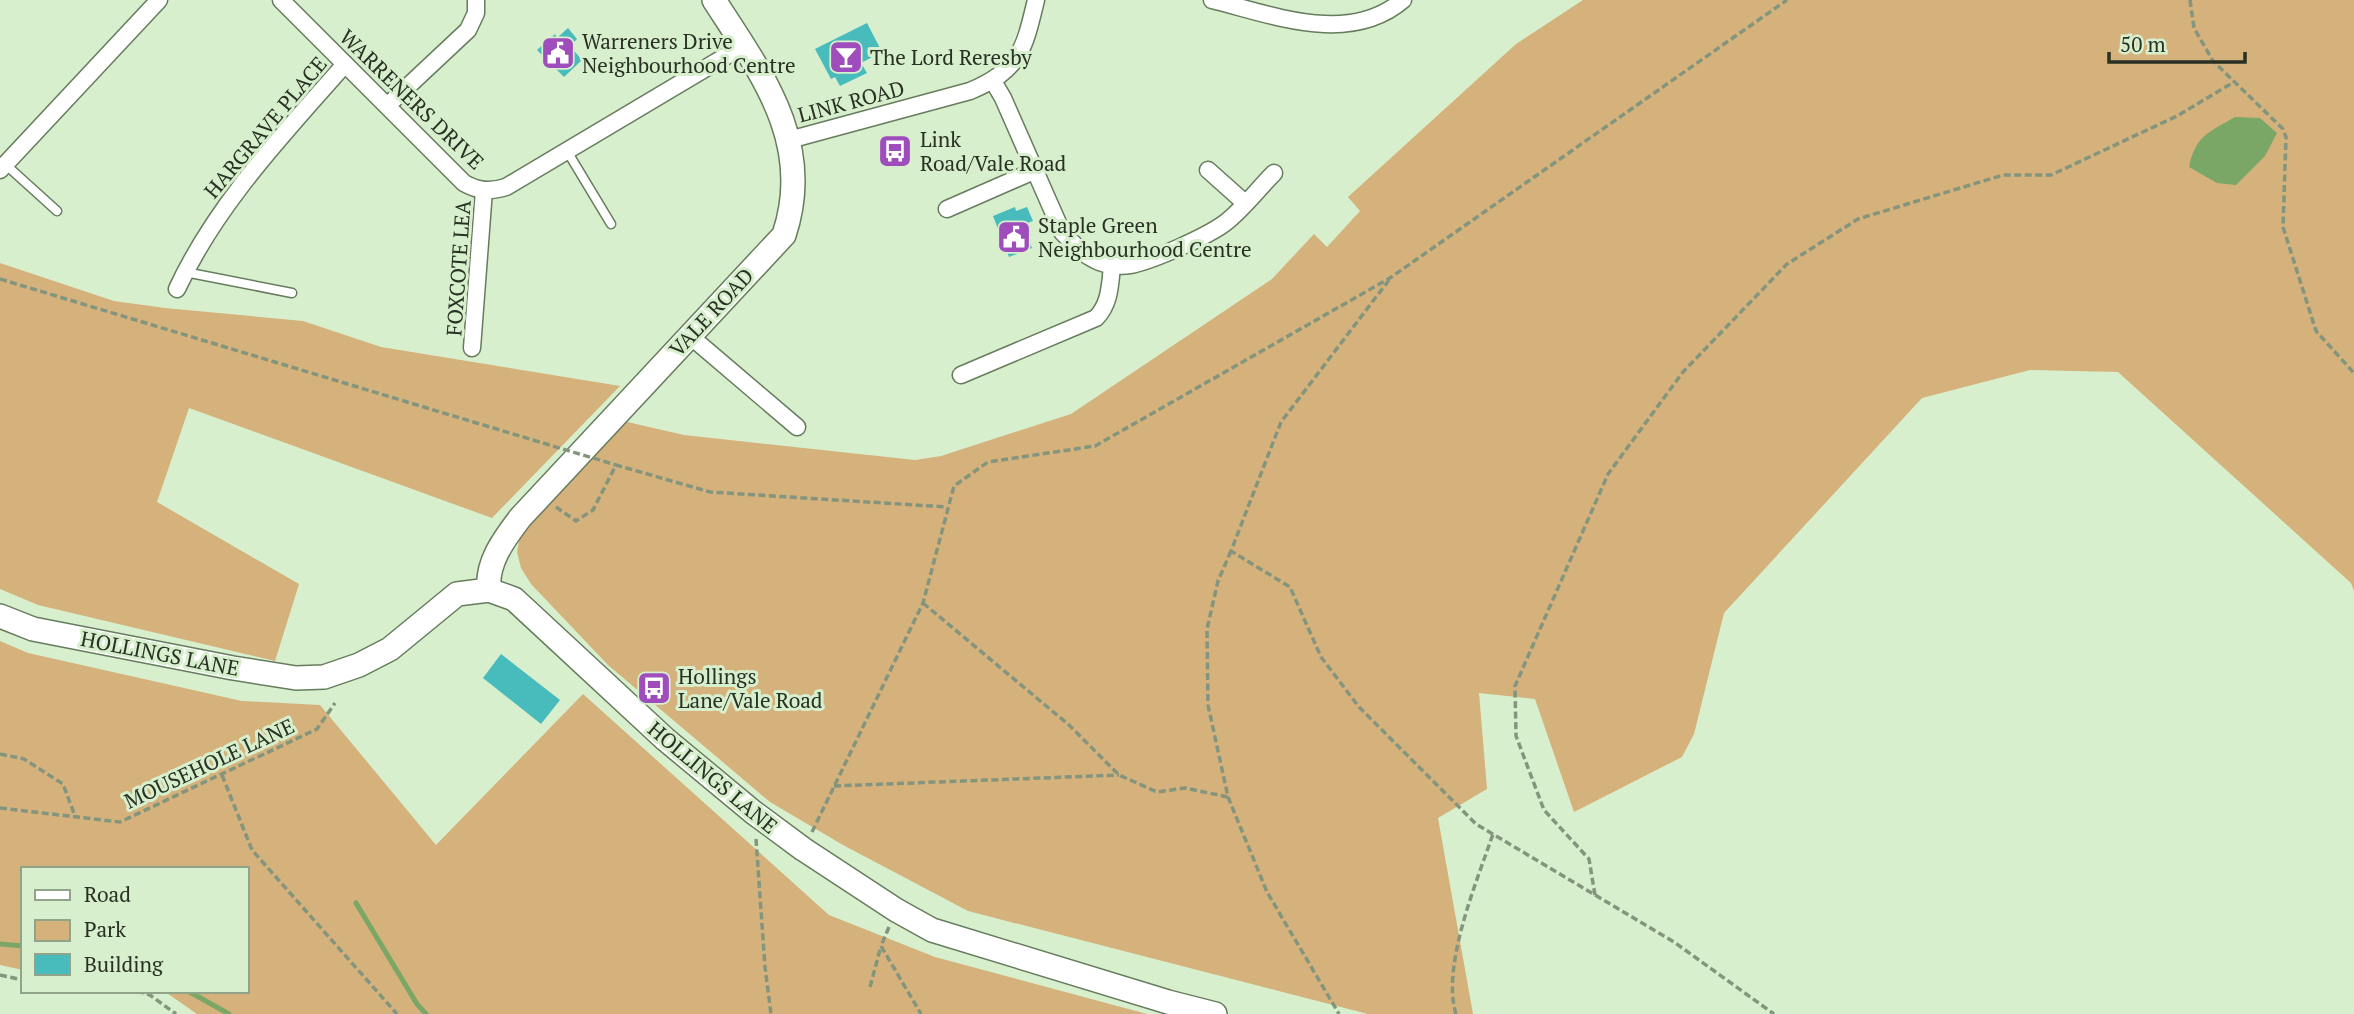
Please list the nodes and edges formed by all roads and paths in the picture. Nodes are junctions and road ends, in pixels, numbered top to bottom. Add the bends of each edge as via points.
1 (159, 0) edge
2 (281, 0) edge
3 (476, 0) edge
4 (714, 0) edge
5 (1036, 0) edge
6 (1212, 0) edge
7 (1404, 0) edge
8 (1787, 0) edge
9 (2190, 0) edge
10 (744, 46) junction
11 (345, 64) junction
12 (993, 81) junction
13 (2234, 82) junction
14 (388, 105) junction
15 (789, 140) junction
16 (567, 150) junction
17 (4, 161) edge
18 (1036, 170) junction
19 (1208, 170) dead end
20 (1274, 173) dead end
21 (484, 190) junction
22 (1245, 203) junction
23 (947, 209) dead end
24 (57, 211) dead end
25 (611, 224) dead end
26 (1112, 266) junction
27 (185, 272) junction
28 (1390, 278) junction
29 (0, 279) edge
30 (177, 289) dead end
31 (292, 293) dead end
32 (689, 335) junction
33 (472, 348) dead end
34 (2354, 373) edge
35 (961, 375) dead end
36 (797, 427) dead end
37 (616, 465) junction
38 (540, 496) junction
39 (947, 507) dead end
40 (1231, 551) junction
41 (489, 590) junction
42 (923, 603) junction
43 (0, 616) edge
44 (335, 703) dead end
45 (0, 754) edge
46 (222, 775) junction
47 (1119, 775) junction
48 (834, 786) junction
49 (1228, 797) junction
50 (0, 808) edge
51 (754, 812) junction
52 (75, 816) junction
53 (1493, 834) junction
54 (803, 849) junction
55 (1595, 895) junction
56 (896, 910) junction
57 (881, 946) junction
58 (0, 975) edge
59 (21, 980) edge
60 (870, 988) dead end
61 (144, 993) edge
62 (176, 1014) edge
63 (397, 1014) edge
64 (771, 1014) edge
65 (921, 1014) edge
66 (1215, 1014) edge
67 (1339, 1014) edge
68 (1457, 1014) edge
69 (1774, 1014) edge

1 - 17 street
2 - 11 street, WARRENERS DRIVE
3 - 14 street via 468,30
4 - 10 street, VALE ROAD
5 - 12 street, LINK ROAD via 1019,55
6 - 7 street via 1327,25 1378,16
8 - 28 path
9 - 13 path via 2194,28 2213,61
10 - 15 street, VALE ROAD via 780,111
10 - 16 street, WARRENERS DRIVE
11 - 14 street, WARRENERS DRIVE
11 - 27 street, HARGRAVE PLACE via 247,176
12 - 15 street, LINK ROAD
12 - 18 street
13 - 34 path via 2286,136 2283,227 2316,331
13 - 55 path via 2177,116 2051,175 2003,175 1858,219 1787,264 1683,372 1608,474 1515,686 1516,736 1544,810 1589,859
14 - 21 street, WARRENERS DRIVE via 464,183
15 - 32 street, VALE ROAD via 792,211 784,235
16 - 21 street, WARRENERS DRIVE via 506,187
16 - 25 lane
17 - 24 lane
18 - 23 street
18 - 26 street via 1062,232 1094,260
19 - 22 street
20 - 22 street
21 - 33 street, FOXCOTE LEA
22 - 26 street via 1212,231 1147,260
26 - 35 street via 1108,298 1096,318
27 - 30 street, HARGRAVE PLACE
27 - 31 lane
28 - 40 path via 1282,422
28 - 42 path via 1095,446 988,462 954,486
29 - 37 path, bridge
32 - 36 street
32 - 38 street, VALE ROAD
37 - 38 path via 593,510 576,521
37 - 39 path via 709,492
38 - 41 street, VALE ROAD via 496,554
40 - 49 path via 1218,581 1207,629 1208,705
40 - 53 path via 1290,587 1321,657 1359,707 1476,824
41 - 43 street, HOLLINGS LANE via 457,594 390,649 324,677 296,678 233,668 33,629
41 - 51 street, HOLLINGS LANE via 514,599 665,739
42 - 47 path via 1069,725
42 - 48 path
44 - 46 path, MOUSEHOLE LANE via 317,729
45 - 52 path via 24,760 63,784
46 - 52 path, MOUSEHOLE LANE via 120,822
46 - 63 path via 252,850
47 - 48 path
47 - 49 path via 1157,792 1185,788
48 - 54 path
49 - 67 path via 1267,892
50 - 52 path, MOUSEHOLE LANE
51 - 54 street, HOLLINGS LANE
51 - 64 path
53 - 55 path
53 - 68 path via 1454,958 1452,1001
54 - 56 street, HOLLINGS LANE
55 - 69 path via 1674,942
56 - 57 path
56 - 66 street, HOLLINGS LANE via 932,930
57 - 60 path
57 - 65 path
58 - 59 path
61 - 62 path

